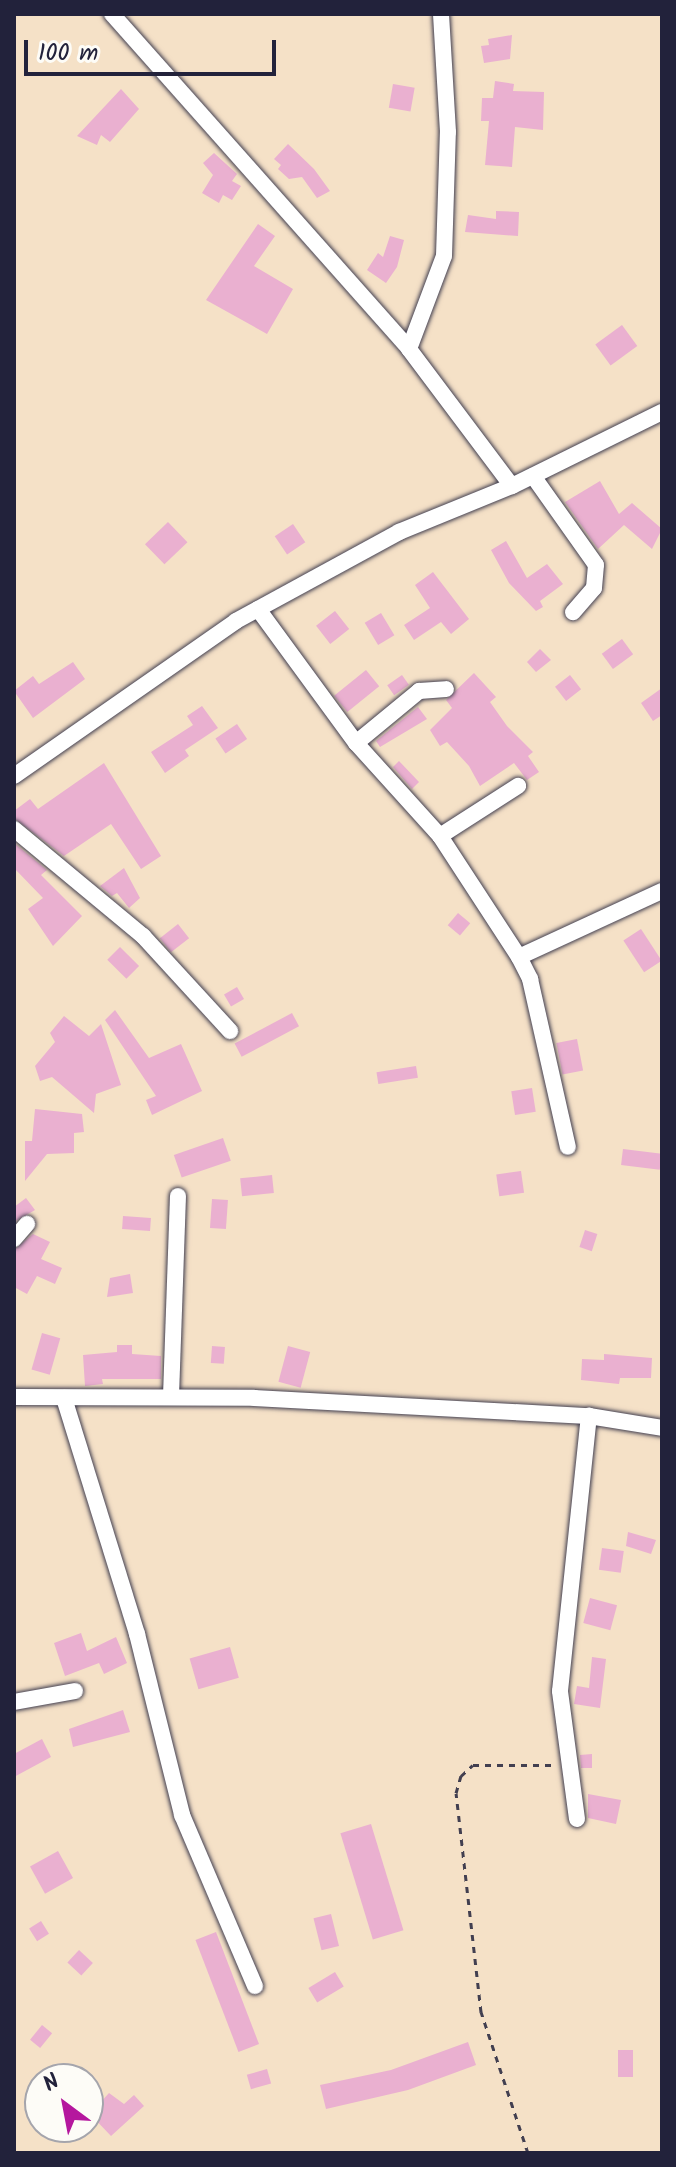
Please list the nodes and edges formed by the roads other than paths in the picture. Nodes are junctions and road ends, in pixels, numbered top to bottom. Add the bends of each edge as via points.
1 (112, 14) edge
2 (441, 14) edge
3 (409, 349) junction
4 (662, 412) edge
5 (533, 476) junction
6 (512, 486) junction
7 (258, 609) junction
8 (573, 612) dead end
9 (446, 689) dead end
10 (356, 743) junction
11 (14, 776) edge
12 (518, 786) dead end
13 (14, 829) edge
14 (440, 836) junction
15 (662, 891) edge
16 (519, 957) junction
17 (230, 1031) dead end
18 (568, 1147) dead end
19 (178, 1196) dead end
20 (27, 1224) dead end
21 (14, 1239) edge
22 (171, 1396) junction
23 (14, 1397) edge
24 (64, 1398) junction
25 (589, 1416) junction
26 (662, 1428) edge
27 (75, 1691) dead end
28 (14, 1702) edge
29 (577, 1819) dead end
30 (255, 1986) dead end

1 - 3 street
2 - 3 street via 448,132 444,256
3 - 6 street
4 - 5 street
5 - 6 street
5 - 8 street via 596,565 594,588
6 - 7 street via 399,532
7 - 10 street
7 - 11 street
9 - 10 street via 419,691
10 - 14 street
12 - 14 street
13 - 17 street via 143,936
14 - 16 street
15 - 16 street
16 - 18 street via 530,979
19 - 22 street
20 - 21 street
22 - 24 street
22 - 25 street
23 - 24 street
24 - 30 street via 137,1634 182,1815
25 - 26 street
25 - 29 street via 560,1691
27 - 28 street

